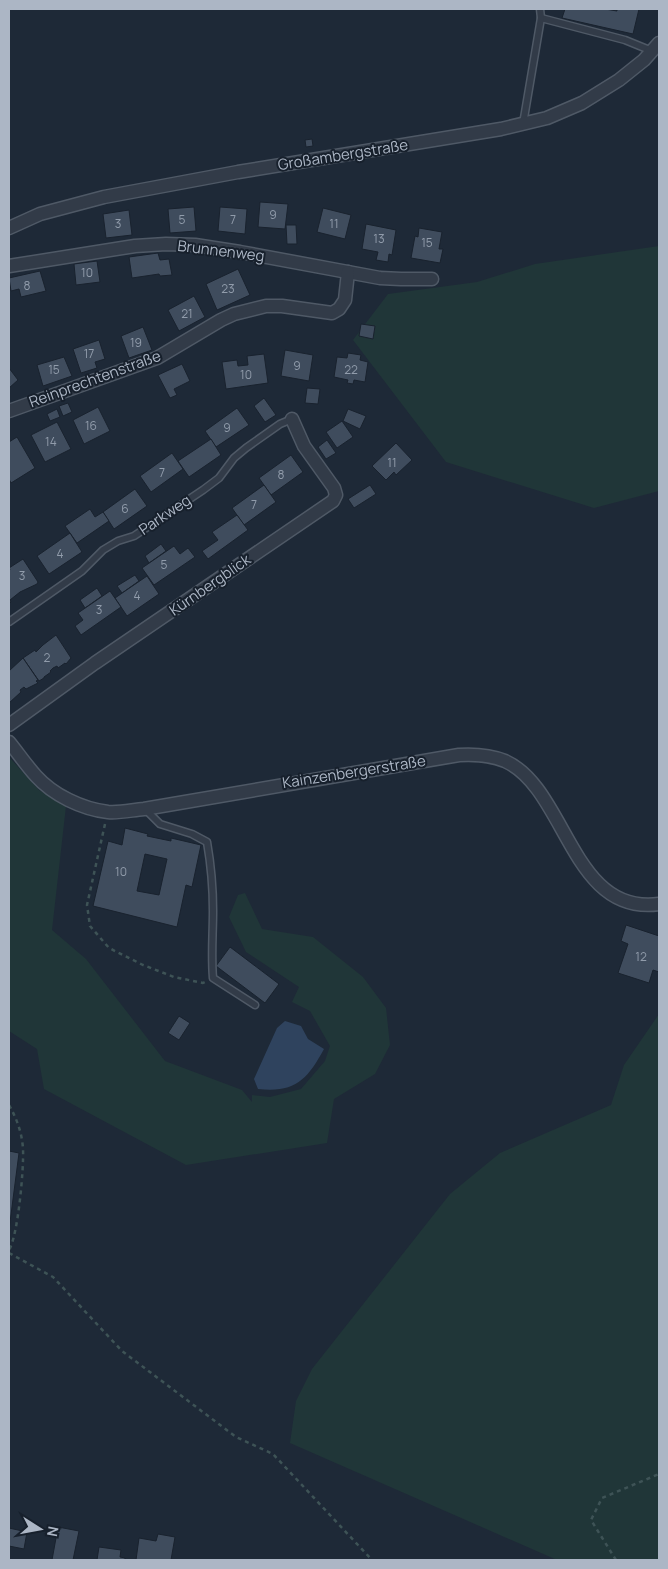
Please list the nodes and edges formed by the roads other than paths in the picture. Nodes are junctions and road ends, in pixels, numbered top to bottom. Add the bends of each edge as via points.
1 (540, 9) edge
2 (541, 18) junction
3 (656, 48) edge
4 (523, 124) junction
5 (9, 228) edge
6 (9, 266) edge
7 (348, 272) junction
8 (432, 279) dead end
9 (9, 411) edge
10 (292, 419) joint
11 (9, 622) edge
12 (9, 725) edge
13 (9, 742) edge
14 (144, 809) junction
15 (659, 904) edge
16 (255, 1005) dead end

1 - 2 lane
2 - 3 lane
2 - 4 lane
3 - 4 street, Großambergstraße via 619,80 582,103
4 - 5 street, Großambergstraße via 104,197 40,214
6 - 7 street, Brunnenweg via 166,244 213,248
7 - 8 street, Brunnenweg via 401,280
7 - 9 street, Reinprechtenstraße via 345,300 332,313 266,306 234,314 157,358
10 - 11 lane, Parkweg via 246,448 203,490 134,536 103,550 82,571
10 - 12 street, Kürnbergblick via 304,446 334,488 336,495 333,501
13 - 14 street, Kainzenbergerstraße via 37,777 71,802 108,812
14 - 15 street, Kainzenbergerstraße via 476,754 516,767 535,785 582,862 600,885 630,902
14 - 16 lane via 160,824 207,842 213,902 213,978

